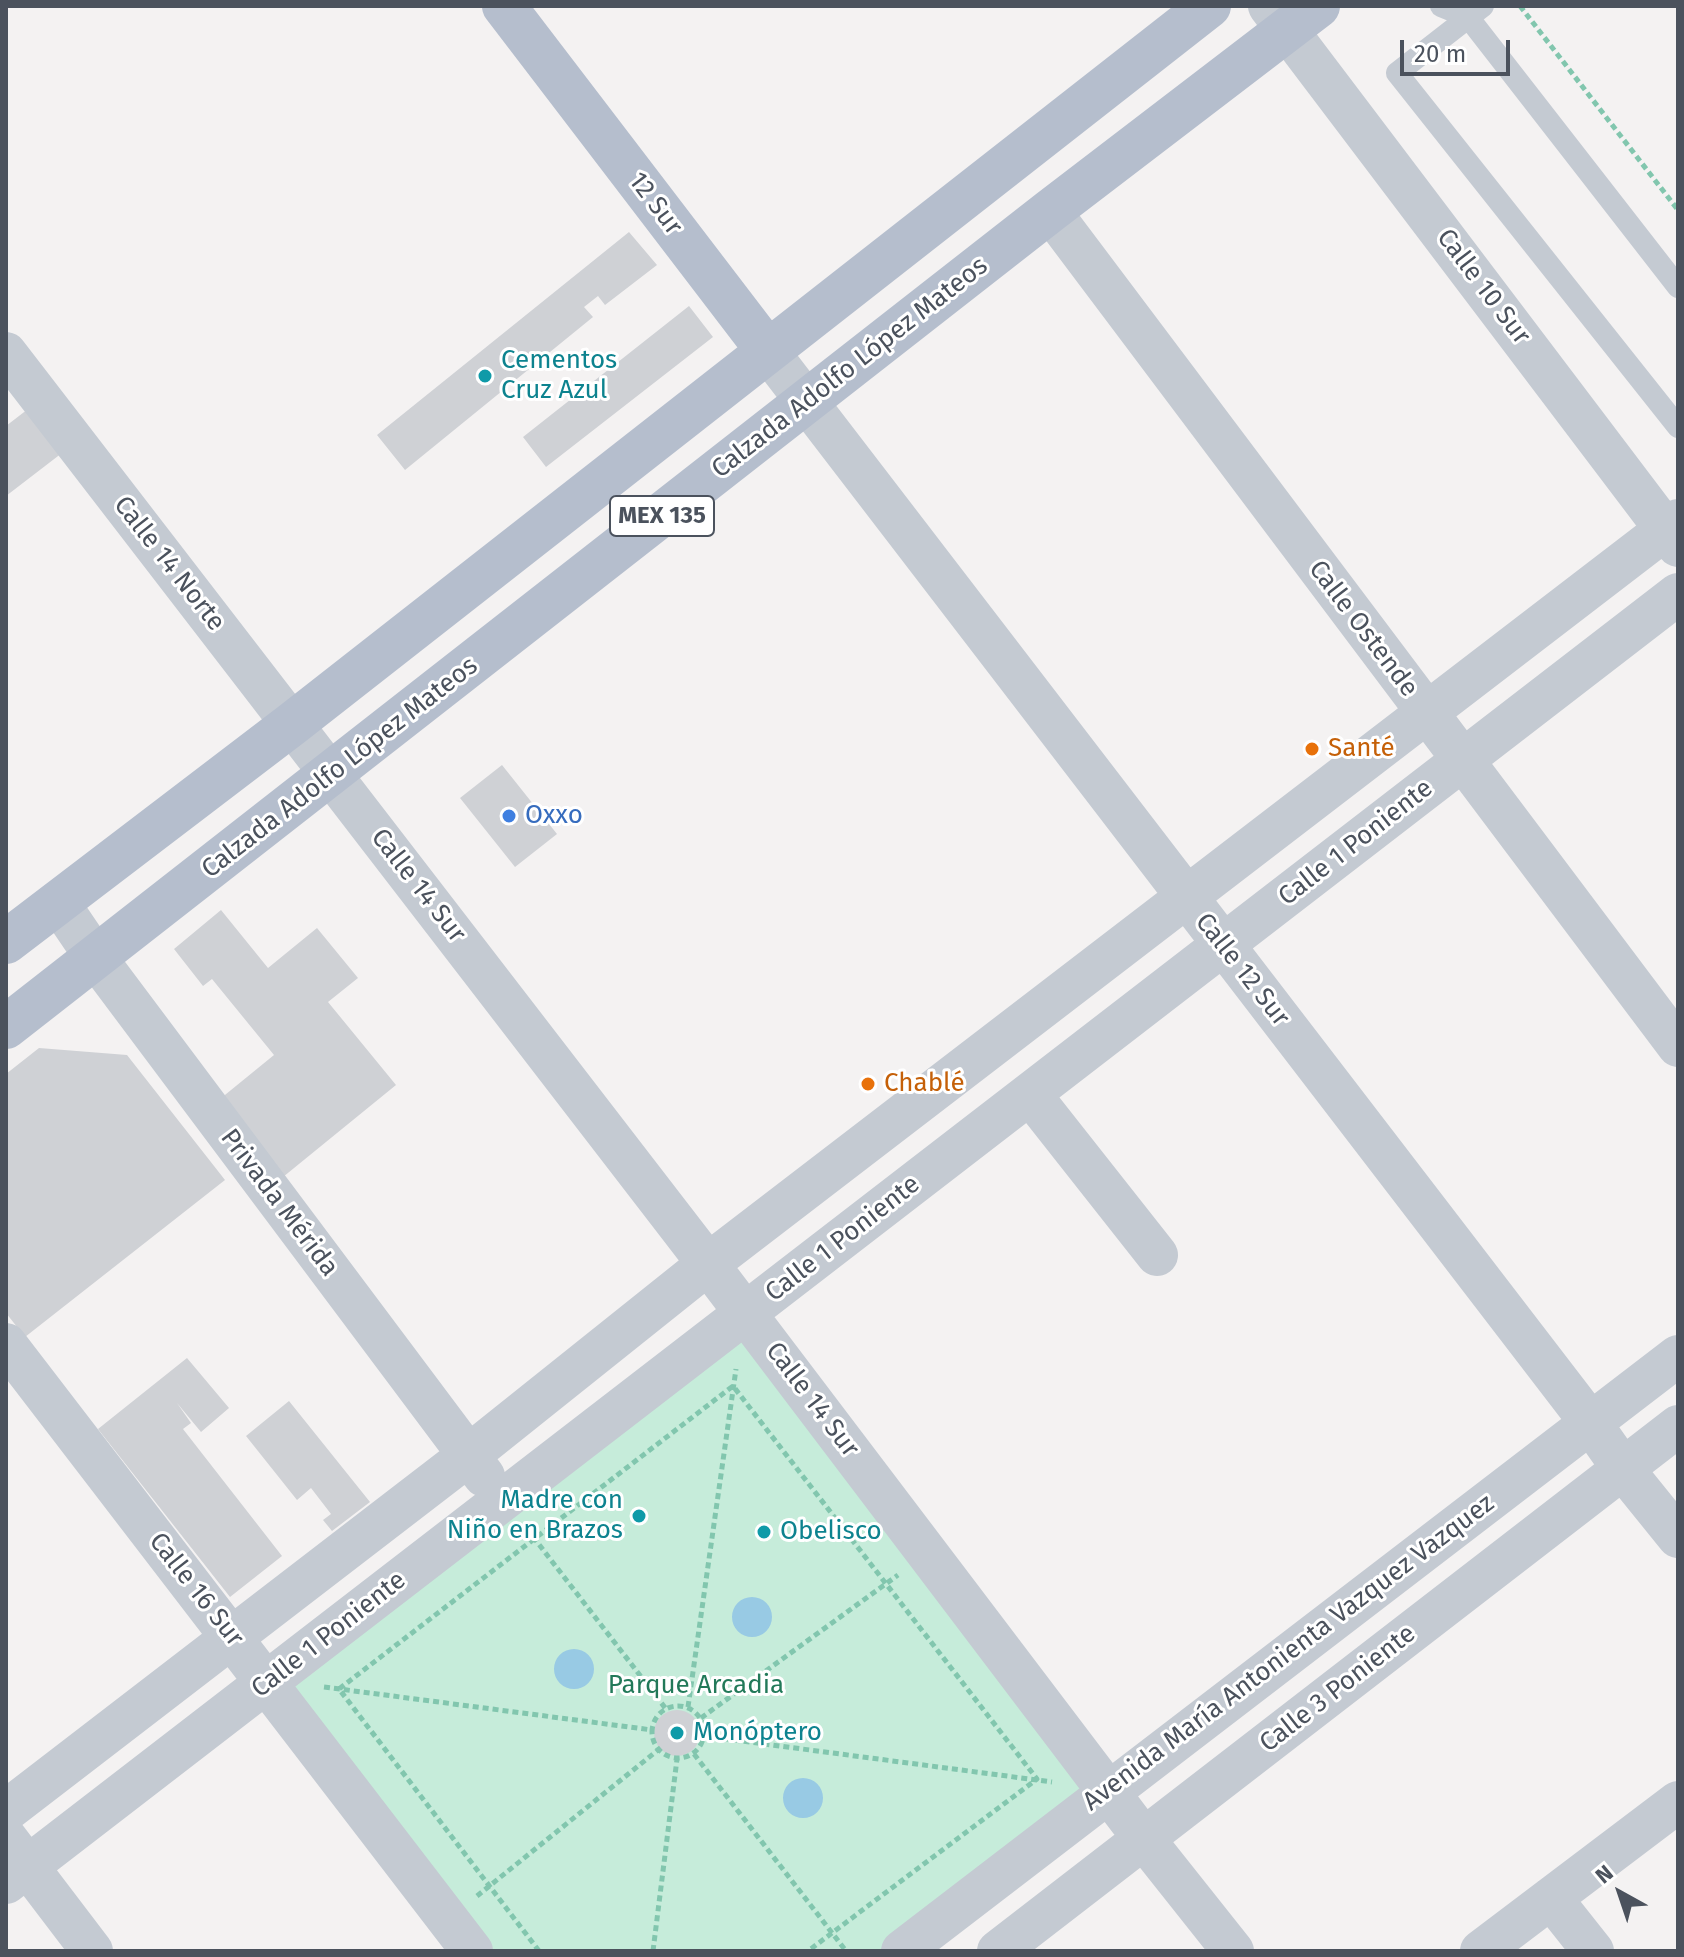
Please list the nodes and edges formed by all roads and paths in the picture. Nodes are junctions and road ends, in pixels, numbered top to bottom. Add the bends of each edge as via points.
1 (504, 6) edge
2 (1209, 6) edge
3 (1441, 6) edge
4 (1520, 6) edge
5 (1475, 12) edge
6 (1291, 14) edge
7 (1678, 210) edge
8 (1050, 211) junction
9 (1678, 287) edge
10 (767, 350) junction
11 (6, 353) edge
12 (807, 402) junction
13 (1678, 427) edge
14 (1674, 532) edge
15 (1678, 594) edge
16 (1426, 712) junction
17 (292, 724) junction
18 (1463, 761) junction
19 (332, 774) junction
20 (1185, 896) junction
21 (58, 902) junction
22 (6, 942) edge
23 (1223, 946) junction
24 (96, 958) junction
25 (6, 1027) edge
26 (1678, 1046) edge
27 (1030, 1094) junction
28 (1157, 1255) dead end
29 (708, 1264) junction
30 (746, 1313) junction
31 (6, 1344) edge
32 (1678, 1356) edge
33 (733, 1386) junction
34 (1590, 1422) junction
35 (1678, 1426) edge
36 (469, 1455) junction
37 (1623, 1469) junction
38 (504, 1501) junction
39 (1678, 1537) edge
40 (534, 1539) junction
41 (928, 1553) junction
42 (886, 1584) junction
43 (232, 1636) junction
44 (267, 1683) junction
45 (339, 1689) junction
46 (688, 1707) junction
47 (666, 1709) junction
48 (701, 1718) junction
49 (652, 1730) junction
50 (704, 1736) junction
51 (658, 1750) junction
52 (694, 1754) junction
53 (677, 1759) junction
54 (1037, 1779) junction
55 (1108, 1791) junction
56 (1678, 1802) edge
57 (6, 1811) edge
58 (1144, 1839) junction
59 (13, 1863) edge
60 (489, 1886) junction
61 (1551, 1898) junction
62 (832, 1933) junction
63 (460, 1935) edge
64 (92, 1951) edge
65 (539, 1951) edge
66 (653, 1951) edge
67 (808, 1951) edge
68 (846, 1951) edge
69 (902, 1951) edge
70 (998, 1951) edge
71 (1233, 1951) edge
72 (1481, 1951) edge
73 (1593, 1951) edge

1 - 10 main road, 12 Sur
2 - 10 main road, MEX 135
3 - 5 lane
4 - 7 path
5 - 9 lane
5 - 13 lane via 1397,73
6 - 8 main road, Calzada Adolfo López Mateos / MEX 135
6 - 14 street, Calle 10 Sur
8 - 12 main road, Calzada Adolfo López Mateos / MEX 135
8 - 16 street, Calle Ostende
10 - 12 street, 12 Sur
10 - 17 main road, MEX 135
11 - 17 street, Calle 14 Norte
12 - 19 main road, Calzada Adolfo López Mateos / MEX 135
12 - 20 street, Calle 12 Sur
14 - 16 street
15 - 18 street, Calle 1 Poniente
16 - 18 street, Calle Ostende
16 - 20 street
17 - 19 street, Calle 14 Norte
17 - 21 main road, MEX 135
18 - 23 street, Calle 1 Poniente
18 - 26 street, Calle Ostende
19 - 24 main road, Calzada Adolfo López Mateos / MEX 135
19 - 29 street, Calle 14 Sur
20 - 23 street, Calle 12 Sur
20 - 29 street
21 - 22 main road, MEX 135
21 - 24 street, Privada Mérida
23 - 27 street, Calle 1 Poniente
23 - 34 street, Calle 12 Sur
24 - 25 main road, Calzada Adolfo López Mateos / MEX 135
24 - 36 street, Privada Mérida
27 - 28 street
27 - 30 street, Calle 1 Poniente
29 - 30 street, Calle 14 Sur
29 - 36 street
30 - 33 path
30 - 38 street, Calle 1 Poniente
30 - 41 street, Calle 14 Sur
31 - 43 street, Calle 16 Sur
32 - 34 street, Avenida María Antonienta Vazquez Vazquez
33 - 40 path
33 - 42 path
33 - 46 path
34 - 37 street, Calle 12 Sur
34 - 55 street, Avenida María Antonienta Vazquez Vazquez
35 - 37 street, Calle 3 Poniente
36 - 38 street, Privada Mérida
36 - 43 street
37 - 39 street, Calle 12 Sur
37 - 58 street, Calle 3 Poniente
38 - 40 path
38 - 44 street, Calle 1 Poniente
40 - 45 path
40 - 47 path
41 - 42 path
41 - 55 street, Calle 14 Sur
42 - 48 path
42 - 54 path
43 - 44 street, Calle 16 Sur
43 - 57 street
44 - 45 path
44 - 59 street, Calle 1 Poniente
44 - 63 street, Calle 16 Sur
45 - 49 path
45 - 60 path
46 - 47 path
46 - 48 path
47 - 49 path
48 - 50 path
49 - 51 path
50 - 52 path
50 - 54 path
51 - 53 path
51 - 60 path
52 - 53 path
52 - 62 path
53 - 66 path
54 - 55 path
54 - 62 path
55 - 58 street, Calle 14 Sur
55 - 69 street, Avenida María Antonienta Vazquez Vazquez
56 - 61 street
58 - 70 street, Calle 3 Poniente
58 - 71 street, Calle 14 Sur
59 - 64 street
60 - 63 path
60 - 65 path
61 - 72 street
61 - 73 street
62 - 67 path
62 - 68 path

